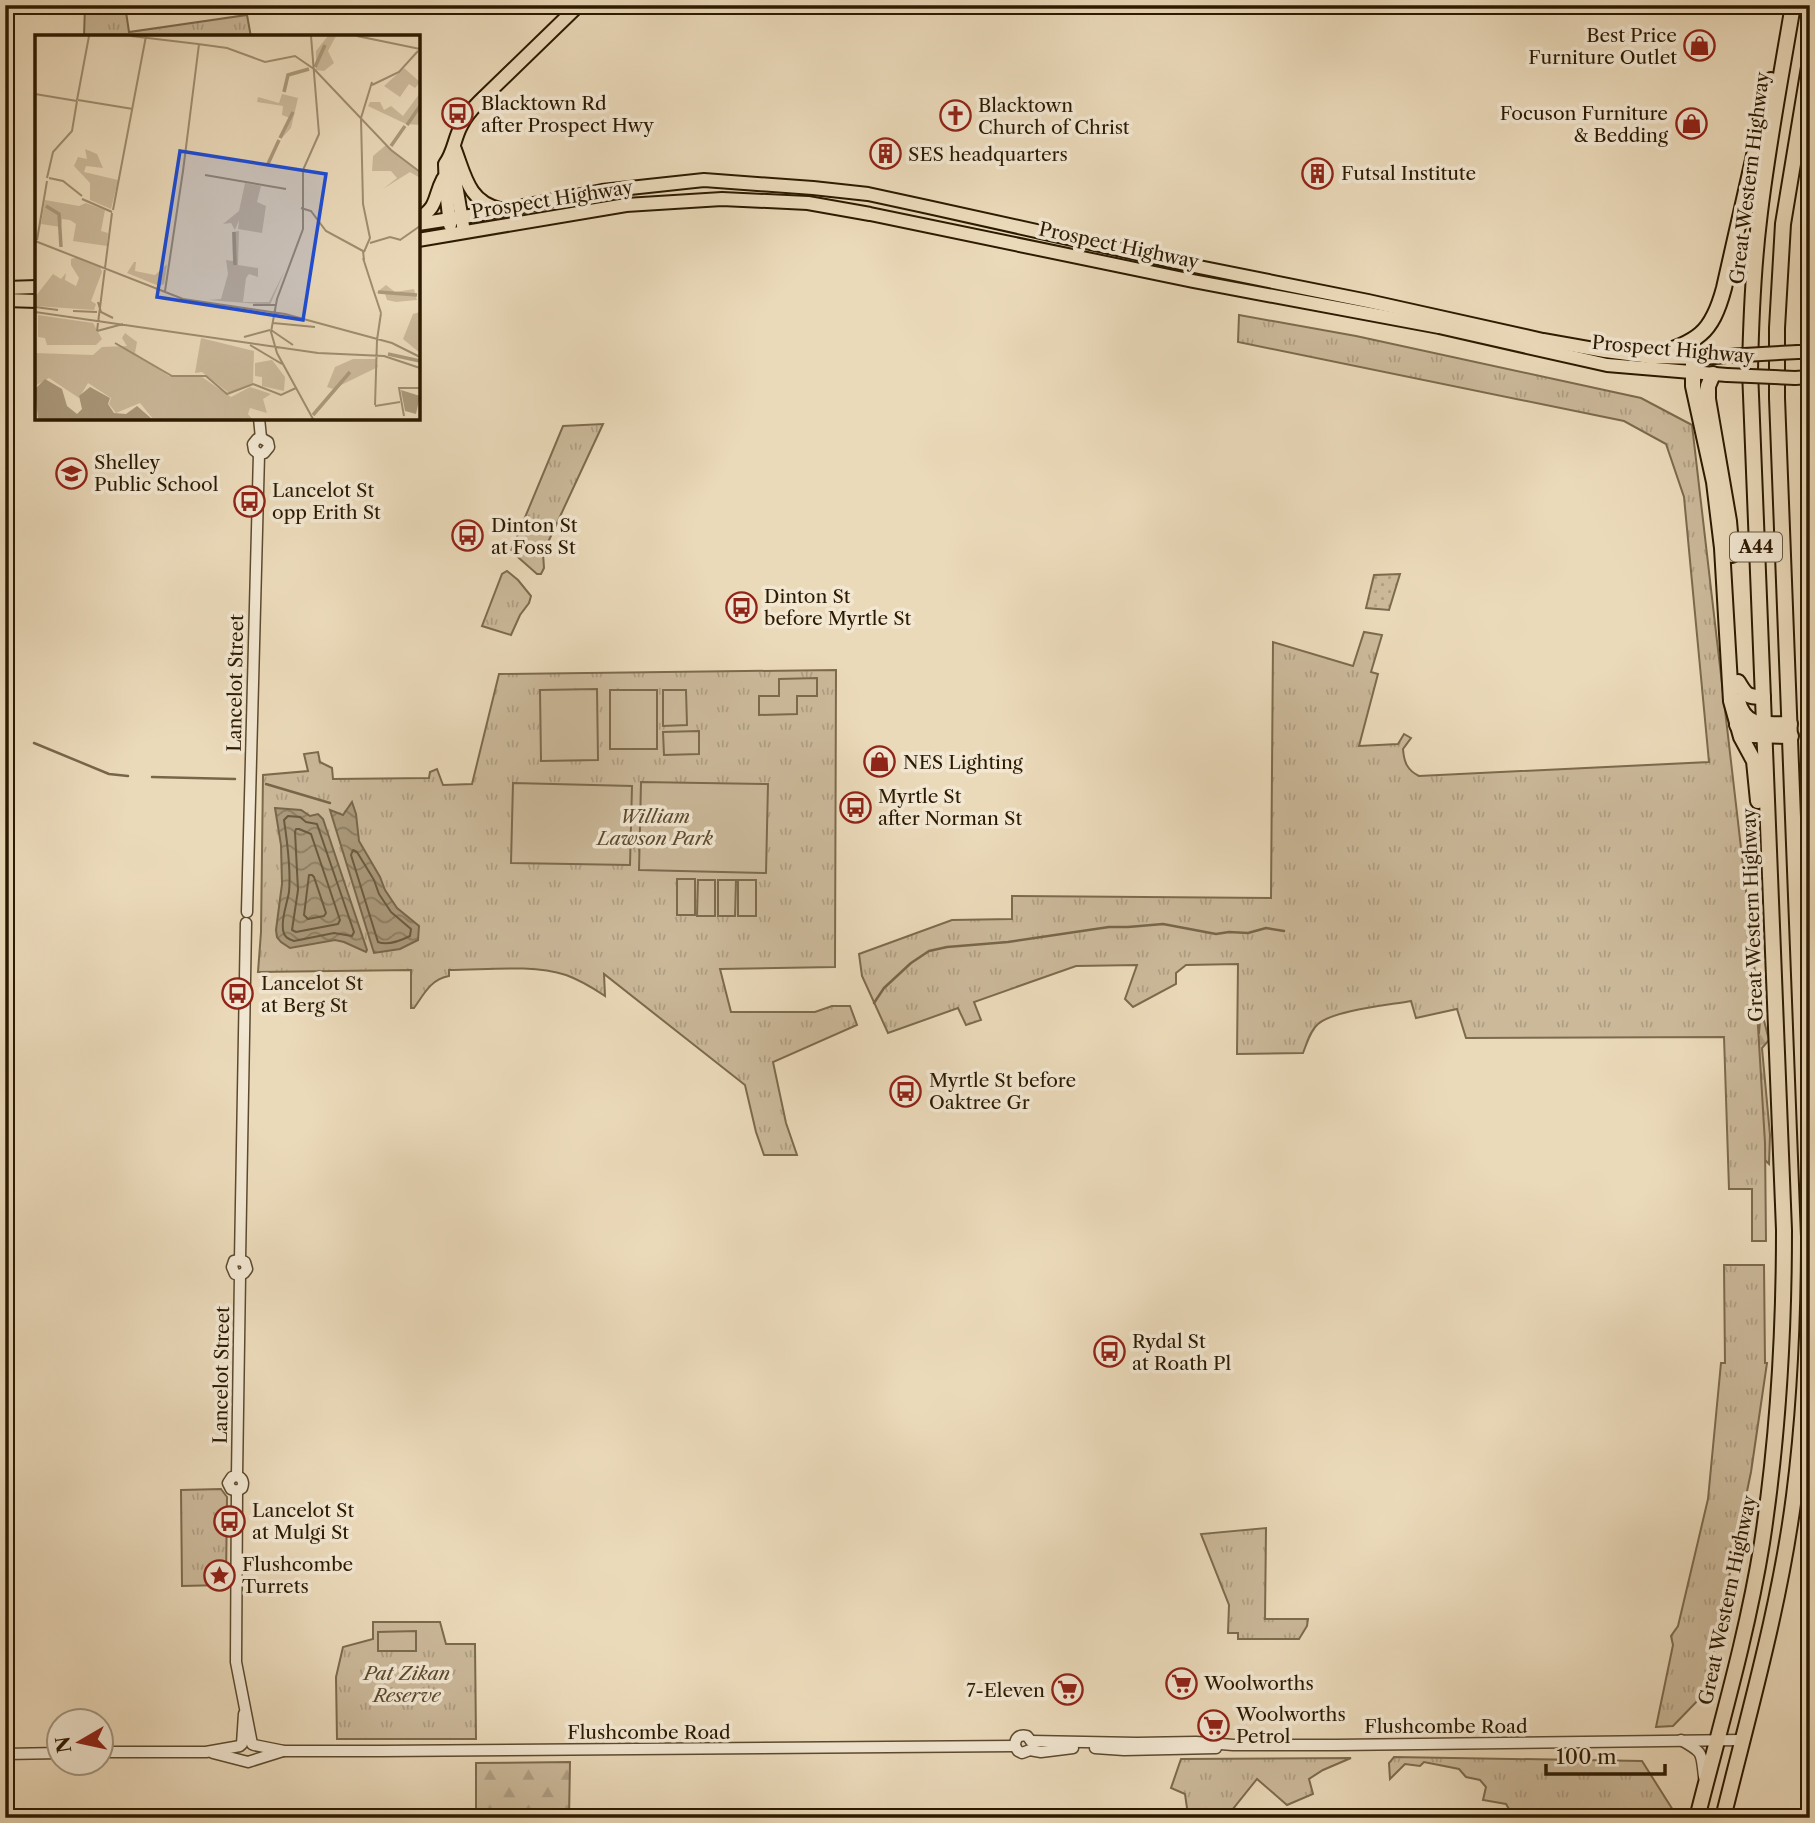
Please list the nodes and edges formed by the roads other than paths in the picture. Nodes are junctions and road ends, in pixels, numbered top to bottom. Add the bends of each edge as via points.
1 (579, 5) edge
2 (1792, 5) edge
3 (1809, 66) edge
4 (453, 151) junction
5 (444, 177) junction
6 (502, 210) junction
7 (420, 218) edge
8 (456, 219) junction
9 (420, 225) edge
10 (458, 234) junction
11 (420, 240) edge
12 (35, 287) edge
13 (5, 288) edge
14 (5, 300) edge
15 (35, 301) edge
16 (1804, 352) edge
17 (1651, 357) junction
18 (1693, 365) junction
19 (1720, 375) junction
20 (1810, 377) edge
21 (259, 420) edge
22 (1738, 682) junction
23 (1763, 698) junction
24 (1737, 725) junction
25 (1765, 730) junction
26 (1791, 730) junction
27 (1770, 900) junction
28 (1681, 1740) junction
29 (1717, 1740) junction
30 (1742, 1740) junction
31 (247, 1745) junction
32 (284, 1751) junction
33 (116, 1752) edge
34 (206, 1752) junction
35 (46, 1753) edge
36 (5, 1754) edge
37 (247, 1760) junction
38 (1705, 1787) junction
39 (1698, 1818) edge
40 (1723, 1818) edge

1 - 4 main road via 469,113
2 - 17 highway via 1720,303 1710,323 1693,340
2 - 23 highway, Great Western Highway / A44 via 1758,224 1751,330
3 - 26 highway, Great Western Highway / A44 via 1783,224 1777,328
4 - 5 main road
4 - 6 main road via 475,196
4 - 8 main road
5 - 7 main road via 434,206
5 - 8 main road
6 - 8 main road, Prospect Highway
6 - 17 main road, Prospect Highway via 602,191 705,180 843,191 1543,340
8 - 9 main road, Prospect Highway
8 - 10 main road
10 - 11 main road, Prospect Highway
10 - 18 main road, Prospect Highway via 637,204 722,199 808,203 1439,327 1607,365
12 - 13 main road
14 - 15 main road
16 - 18 main road, Prospect Highway, bridge via 1726,356
17 - 18 main road, Prospect Highway
18 - 19 main road, Prospect Highway
18 - 24 highway via 1722,548 1731,701
19 - 20 main road, Prospect Highway, bridge
19 - 22 highway via 1708,386 1707,399 1729,521
21 - 31 street, Lancelot Street via 261,438 253,446 259,454 240,1260 232,1267 240,1275 237,1476 228,1483 237,1491 236,1662
22 - 23 highway via 1750,697
22 - 25 highway via 1740,708
23 - 25 highway, Great Western Highway / A44
24 - 25 highway via 1752,735
24 - 27 highway via 1754,761
25 - 26 highway
25 - 27 highway, Great Western Highway / A44
26 - 30 highway, Great Western Highway / A44 via 1809,1329 1794,1498 1778,1590
27 - 29 highway, Great Western Highway / A44 via 1783,1230 1781,1372 1761,1545
28 - 29 street, Flushcombe Road
28 - 32 street, Flushcombe Road via 1030,1745 1023,1753 1015,1746
28 - 38 street via 1701,1755
29 - 30 street, Flushcombe Road
29 - 38 highway, Great Western Highway / A44
30 - 40 highway, Great Western Highway / A44
31 - 32 street, Flushcombe Road
31 - 34 street, Flushcombe Road
31 - 37 street via 238,1752
31 - 37 street via 257,1754
32 - 37 street, Flushcombe Road
33 - 34 street, Flushcombe Road
34 - 37 street, Flushcombe Road
35 - 36 street
38 - 39 highway, Great Western Highway / A44

